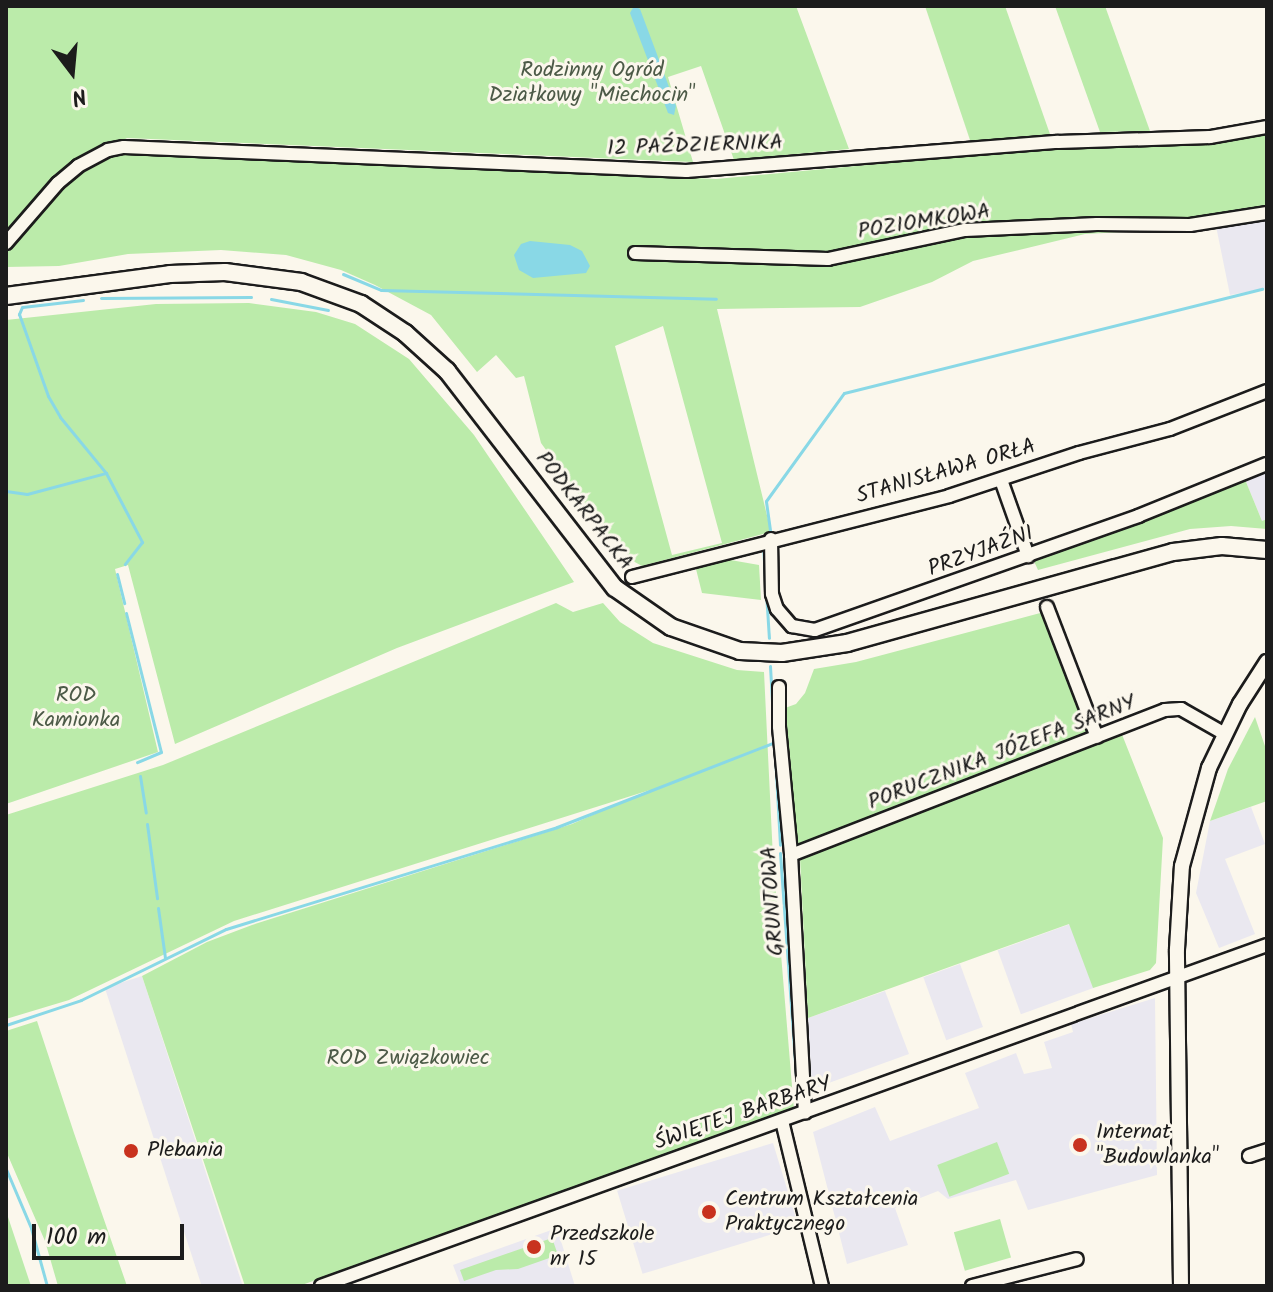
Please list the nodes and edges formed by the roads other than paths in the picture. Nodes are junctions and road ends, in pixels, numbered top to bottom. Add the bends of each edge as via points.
1 (1267, 127) edge
2 (1267, 213) edge
3 (6, 243) edge
4 (635, 253) dead end
5 (6, 296) edge
6 (1267, 391) edge
7 (1267, 464) edge
8 (1001, 480) junction
9 (771, 539) junction
10 (1267, 550) edge
11 (1028, 556) junction
12 (632, 577) dead end
13 (1047, 607) dead end
14 (1267, 662) edge
15 (779, 687) dead end
16 (1225, 734) junction
17 (1097, 737) junction
18 (791, 855) junction
19 (1267, 945) edge
20 (1177, 977) junction
21 (805, 1113) junction
22 (782, 1121) junction
23 (1267, 1150) edge
24 (1249, 1156) dead end
25 (1077, 1259) dead end
26 (321, 1286) edge
27 (822, 1286) edge
28 (972, 1286) edge
29 (1181, 1286) edge

1 - 3 street, 12 PAŹDZIERNIKA via 1210,137 1058,142 686,171 124,147 78,166
2 - 4 street, POZIOMKOWA via 1190,225 965,230 828,259
5 - 10 main road, PODKARPACKA via 170,274 225,272 293,280 361,304 405,333 447,371 615,588 671,627 740,651 782,653 847,643 1173,552 1222,546
6 - 8 street, STANISŁAWA ORŁA via 1170,429
7 - 11 street, PRZYJAŹNI
8 - 9 street, STANISŁAWA ORŁA
8 - 11 street
9 - 11 street, PRZYJAŹNI via 777,609 792,626 806,630 824,629
9 - 12 street, STANISŁAWA ORŁA
13 - 17 street
14 - 16 street
15 - 18 street, GRUNTOWA
16 - 17 street, PORUCZNIKA JÓZEFA SARNY via 1174,708
16 - 20 street via 1201,789 1187,840
17 - 18 street, PORUCZNIKA JÓZEFA SARNY
18 - 21 street, GRUNTOWA
19 - 20 street, ŚWIĘTEJ BARBARY
20 - 21 street, ŚWIĘTEJ BARBARY
20 - 29 street
21 - 22 street, ŚWIĘTEJ BARBARY
22 - 26 street, ŚWIĘTEJ BARBARY
22 - 27 street
23 - 24 street
25 - 28 street

